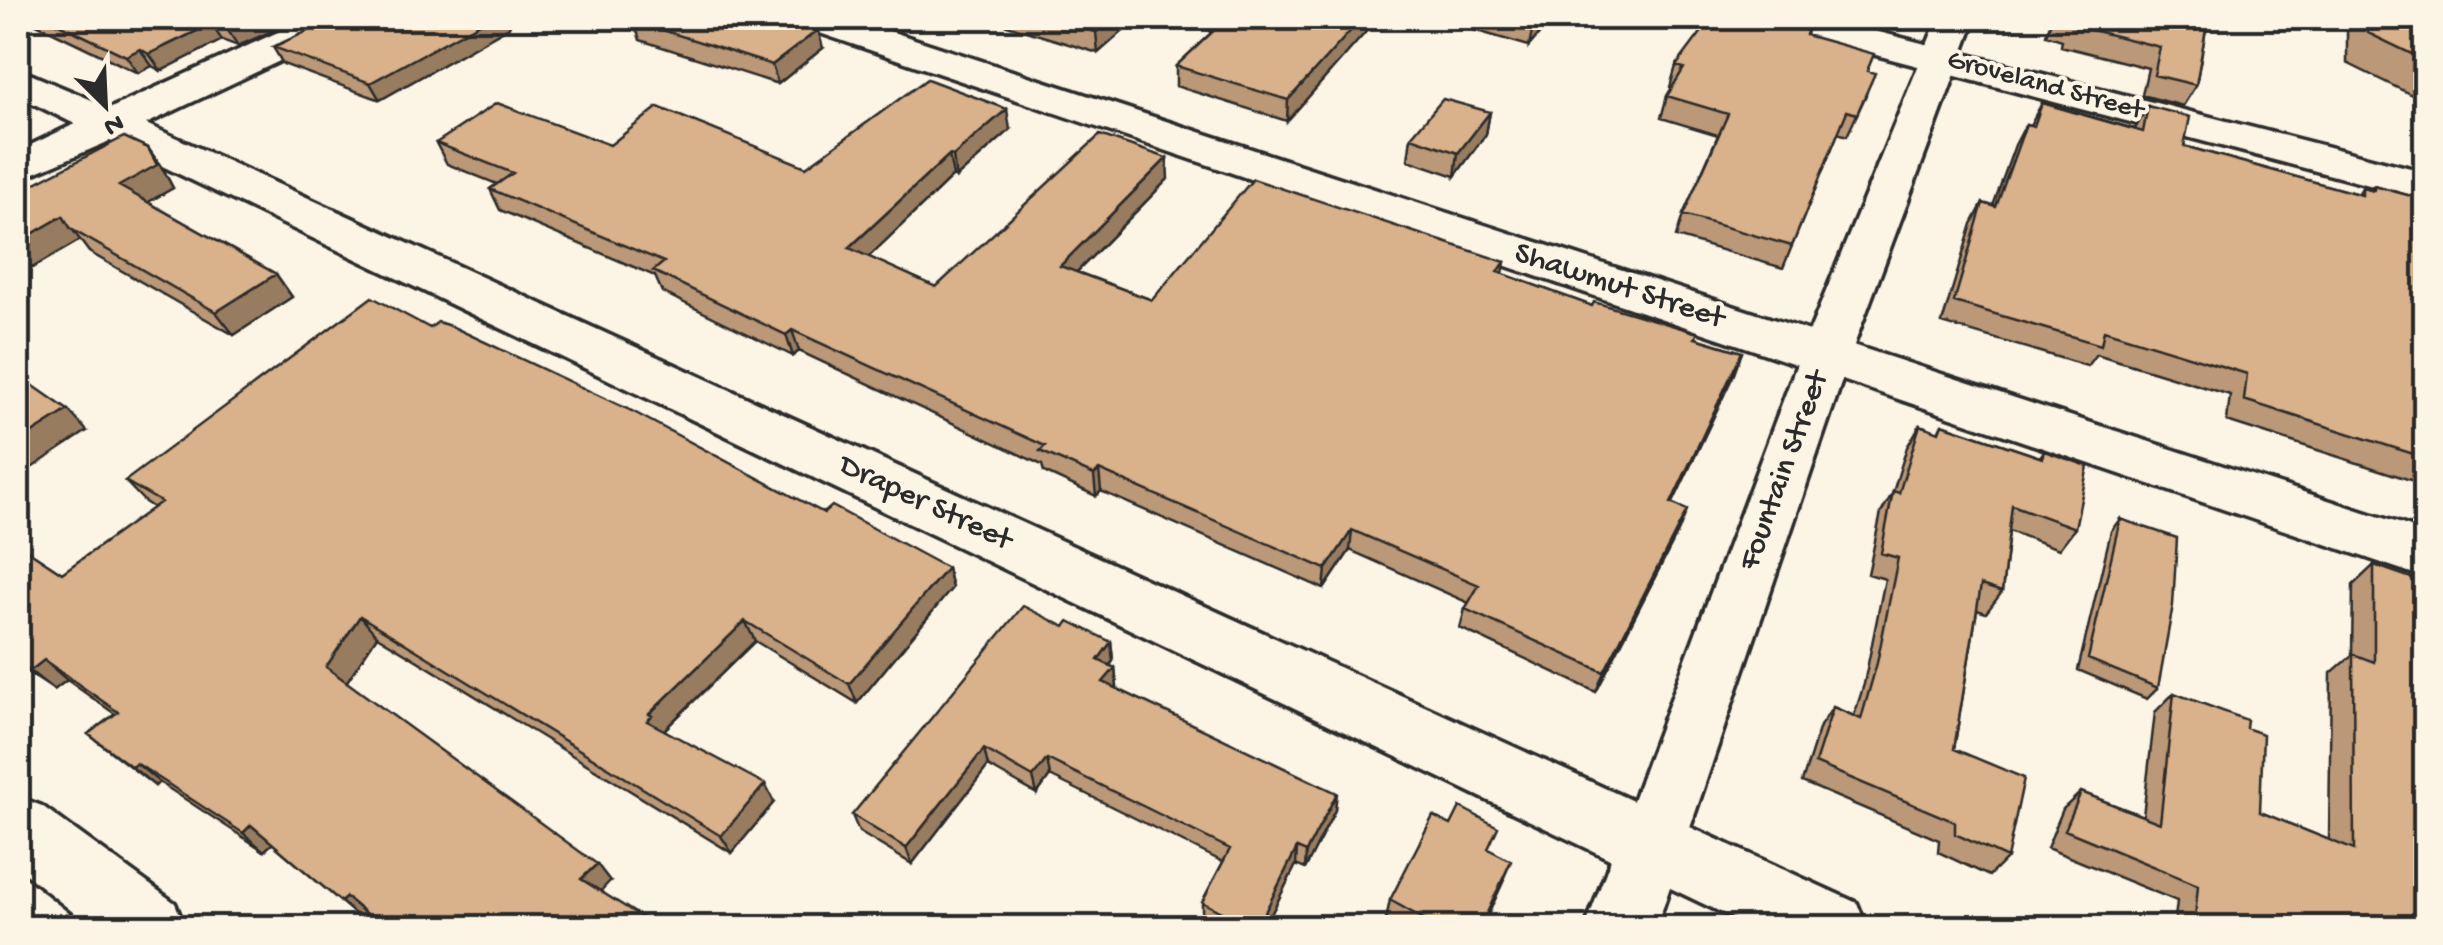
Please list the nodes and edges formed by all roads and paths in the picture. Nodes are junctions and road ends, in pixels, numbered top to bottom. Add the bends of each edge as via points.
1 (340, 18) edge
2 (814, 18) edge
3 (1780, 18) edge
4 (1948, 38) edge
5 (18, 81) edge
6 (109, 122) junction
7 (18, 167) edge
8 (2426, 186) edge
9 (1826, 356) junction
10 (2426, 555) edge
11 (18, 828) edge
12 (1652, 843) junction
13 (150, 928) edge
14 (1620, 928) edge
15 (1832, 928) edge

1 - 6 street
2 - 9 street, Shawmut Street
3 - 4 street, Groveland Street
4 - 8 street, Groveland Street
4 - 9 street, Fountain Street
5 - 6 street, Draper Street
6 - 7 street
6 - 12 street, Draper Street
9 - 10 street, Shawmut Street
9 - 12 street, Fountain Street
11 - 13 street
12 - 14 street, Fountain Street
12 - 15 street, Draper Street

